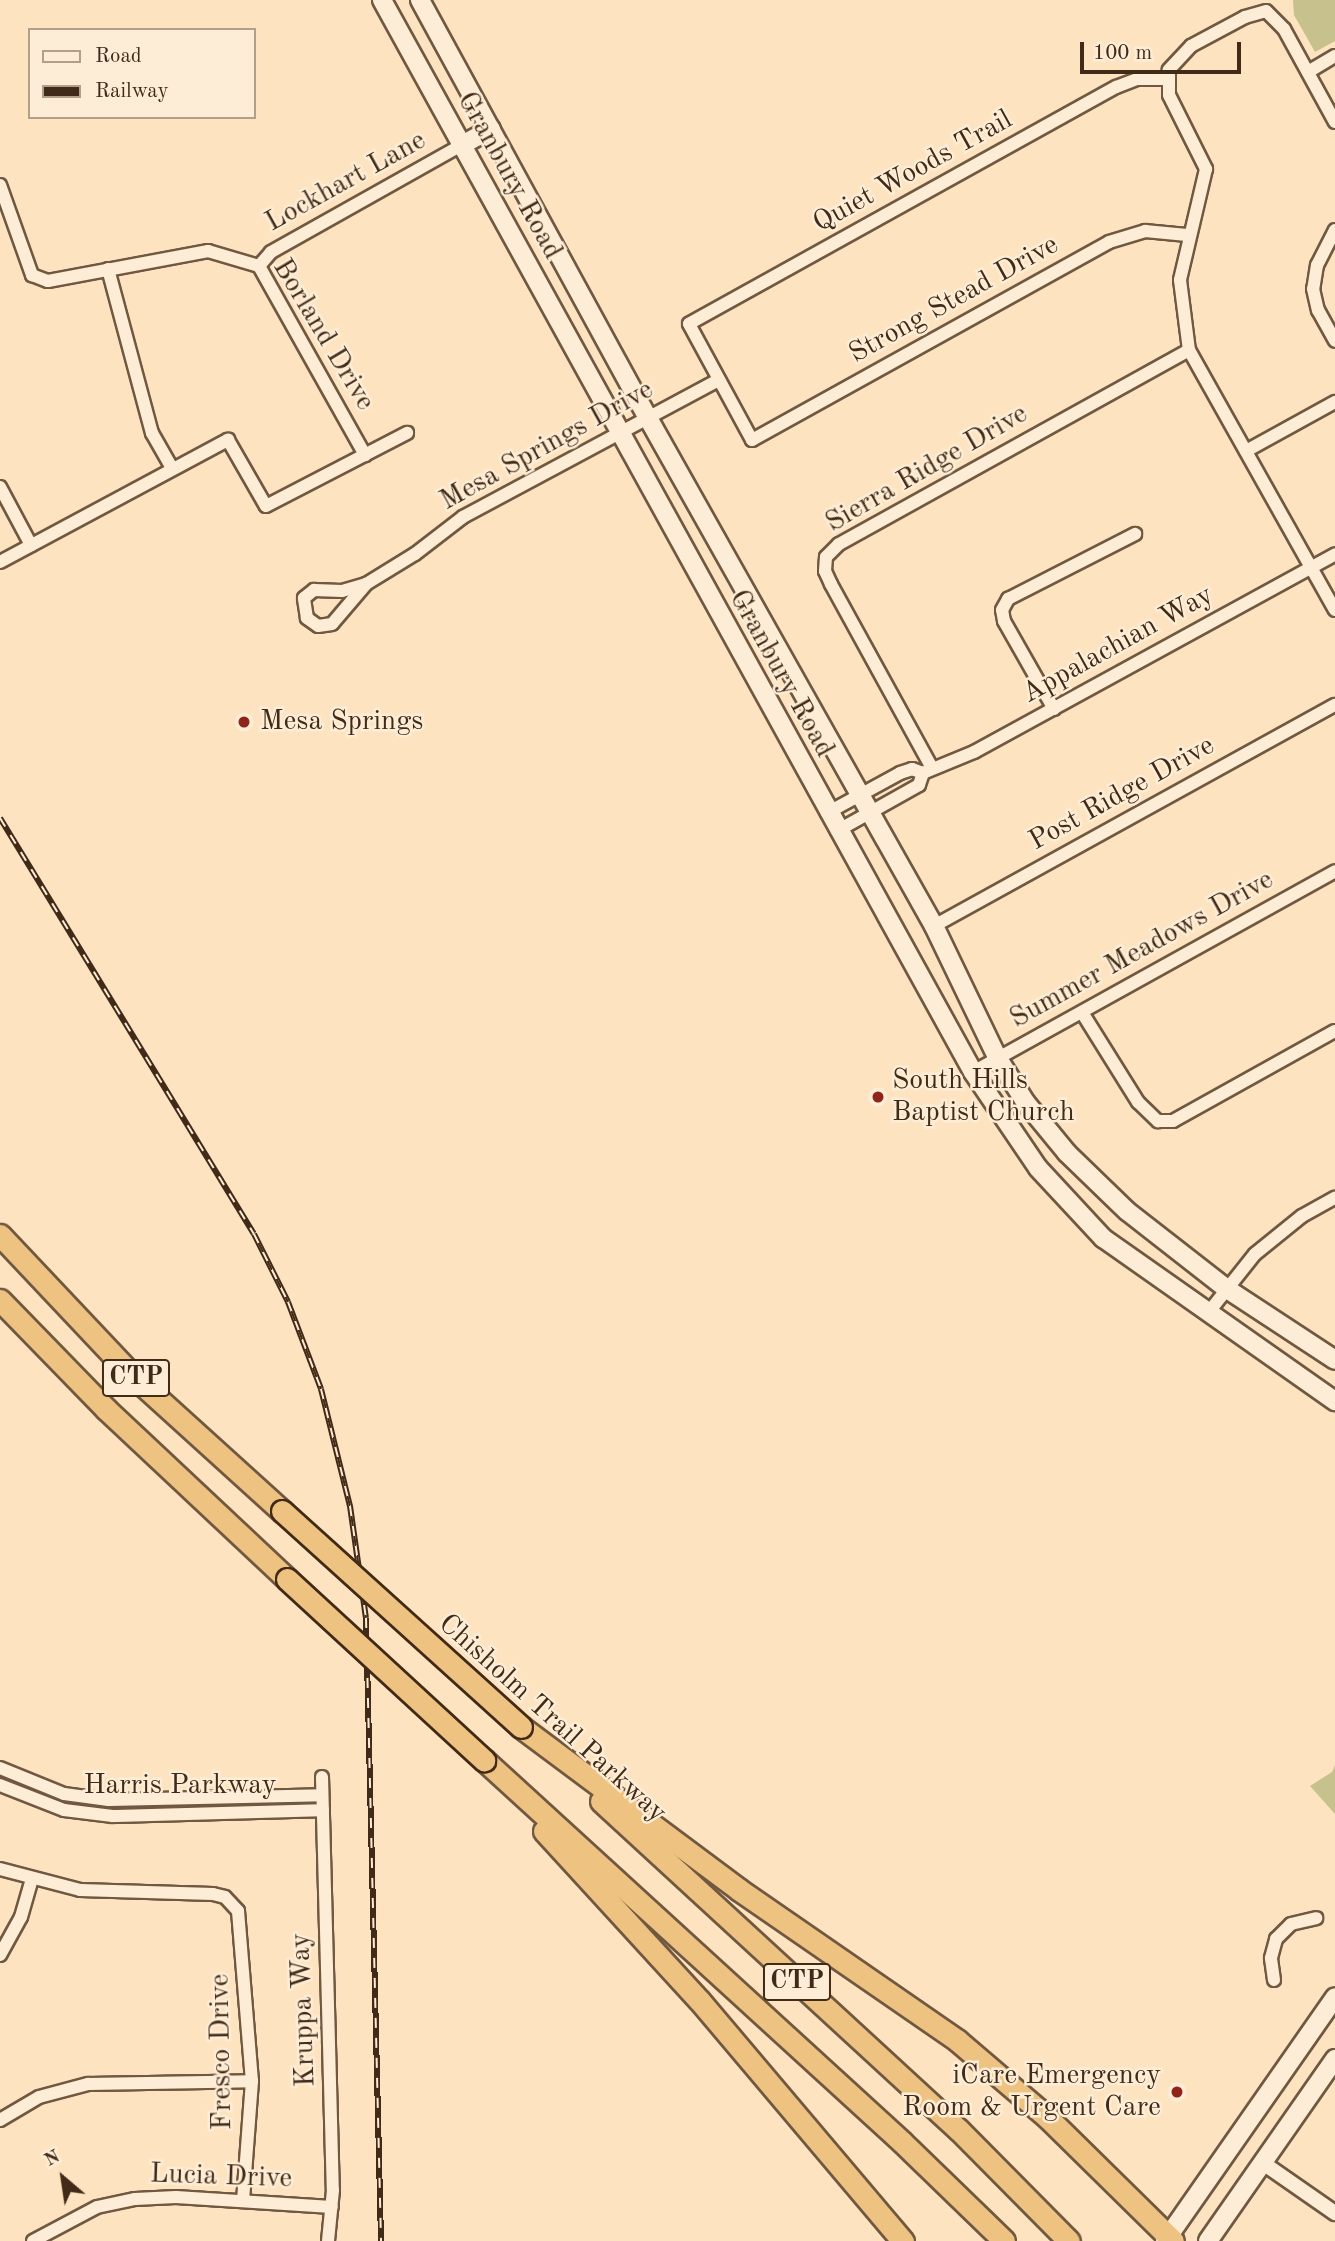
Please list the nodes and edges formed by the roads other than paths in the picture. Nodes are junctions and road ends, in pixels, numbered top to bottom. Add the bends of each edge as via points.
1 (382, 0) edge
2 (420, 0) edge
3 (1335, 56) edge
4 (1308, 72) junction
5 (1167, 79) junction
6 (1335, 122) edge
7 (491, 129) junction
8 (462, 145) junction
9 (0, 186) edge
10 (6, 226) edge
11 (1335, 230) edge
12 (1187, 235) junction
13 (259, 266) junction
14 (108, 269) junction
15 (1335, 341) edge
16 (1189, 350) junction
17 (719, 380) junction
18 (1335, 401) edge
19 (648, 418) junction
20 (407, 433) dead end
21 (620, 433) junction
22 (1246, 451) junction
23 (365, 455) junction
24 (172, 468) junction
25 (0, 487) edge
26 (1135, 534) dead end
27 (31, 545) junction
28 (1335, 554) edge
29 (0, 562) edge
30 (1311, 566) junction
31 (366, 583) junction
32 (1335, 610) edge
33 (1335, 705) edge
34 (1055, 709) junction
35 (927, 771) junction
36 (860, 796) junction
37 (827, 813) junction
38 (871, 813) junction
39 (837, 831) junction
40 (1335, 871) edge
41 (933, 926) junction
42 (1083, 1013) junction
43 (1335, 1031) edge
44 (997, 1057) junction
45 (973, 1072) junction
46 (1335, 1198) edge
47 (0, 1235) edge
48 (1227, 1289) junction
49 (0, 1300) edge
50 (1208, 1312) junction
51 (1335, 1360) edge
52 (1335, 1401) edge
53 (521, 1727) junction
54 (484, 1760) junction
55 (0, 1768) edge
56 (322, 1777) dead end
57 (0, 1785) edge
58 (322, 1795) junction
59 (323, 1810) junction
60 (0, 1868) edge
61 (32, 1879) junction
62 (1316, 1918) dead end
63 (0, 1955) edge
64 (1274, 1980) dead end
65 (1335, 1997) edge
66 (1335, 2059) edge
67 (252, 2081) junction
68 (0, 2120) edge
69 (1263, 2163) junction
70 (243, 2201) junction
71 (332, 2207) junction
72 (1335, 2213) edge
73 (1168, 2239) edge
74 (33, 2241) edge
75 (328, 2241) edge
76 (903, 2241) edge
77 (1004, 2241) edge
78 (1069, 2241) edge
79 (1208, 2241) edge

1 - 8 main road, Granbury Road
2 - 7 main road, Granbury Road
3 - 4 street
4 - 5 street via 1280,22 1266,12 1245,17 1180,54
4 - 6 street
5 - 12 street via 1169,95 1206,169 1204,190
5 - 17 street, Quiet Woods Trail via 1137,79 1116,87 689,324
7 - 8 main road
7 - 19 main road, Granbury Road
8 - 13 street, Lockhart Lane via 271,252
8 - 21 main road, Granbury Road
9 - 10 street, Borland Drive
10 - 14 street, Borland Drive via 32,275 48,281
11 - 15 street via 1317,265 1313,289 1318,310
12 - 16 street via 1179,295
12 - 17 street, Strong Stead Drive via 1145,231 1109,242 752,440
13 - 14 street, Borland Drive via 208,251
13 - 23 street, Borland Drive
14 - 24 street via 152,433
16 - 22 street
16 - 35 street, Sierra Ridge Drive via 839,544 826,556 825,571 831,584
17 - 19 street, Mesa Springs Drive
18 - 22 street
19 - 21 street, Mesa Springs Drive
19 - 36 main road, Granbury Road
20 - 23 street
21 - 31 street, Mesa Springs Drive via 463,517
21 - 37 main road, Granbury Road
22 - 30 street
23 - 24 street via 266,506 228,440
24 - 27 street
25 - 27 street
26 - 34 street via 1008,599 1002,610 1003,621
27 - 29 street
28 - 30 street, Appalachian Way
30 - 32 street
30 - 34 street, Appalachian Way
31 - 31 street, Mesa Springs Drive via 342,591 314,590 304,598 307,618 318,626 332,624
33 - 41 street, Post Ridge Drive
34 - 35 street, Appalachian Way
35 - 36 street, Appalachian Way via 912,769
35 - 38 street, Appalachian Way via 919,785
36 - 37 street, Appalachian Way
36 - 38 main road, Granbury Road
37 - 39 main road, Granbury Road
38 - 39 street, Appalachian Way
38 - 41 main road, Granbury Road
39 - 45 main road, Granbury Road
40 - 42 street, Summer Meadows Drive
41 - 44 main road, Granbury Road
42 - 43 street via 1138,1102 1158,1121 1173,1121
42 - 44 street, Summer Meadows Drive
44 - 45 street, Summer Meadows Drive
44 - 48 main road, Granbury Road via 1026,1104 1067,1153 1127,1211
45 - 50 main road, Granbury Road via 1065,1202 1103,1238
46 - 48 street via 1302,1216 1255,1254
47 - 53 highway, Chisholm Trail Parkway / CTP, bridge via 134,1377
48 - 50 street
48 - 51 main road, Granbury Road
49 - 54 highway, CTP, bridge via 106,1409
50 - 52 main road, Granbury Road
53 - 73 highway via 748,1895 958,2041 1057,2126
53 - 78 highway, Chisholm Trail Parkway / CTP via 967,2138
54 - 76 highway via 699,2000
54 - 77 highway, CTP via 902,2141
55 - 58 street, Harris Parkway via 64,1794 108,1800
56 - 58 street, Kruppa Way
57 - 59 street, Harris Parkway via 64,1810 113,1816
58 - 59 street, Kruppa Way
59 - 71 street, Kruppa Way
60 - 61 street
61 - 63 street via 20,1917
61 - 67 street, Fresco Drive via 80,1890 214,1894 233,1904 242,1921
62 - 64 street via 1291,1924 1276,1939 1271,1958
65 - 73 main road
66 - 69 main road
67 - 68 street via 88,2084 39,2096
67 - 70 street, Fresco Drive
69 - 72 street
69 - 79 main road
70 - 71 street, Lucia Drive
70 - 74 street, Lucia Drive via 135,2199 97,2207
71 - 75 street, Kruppa Way

